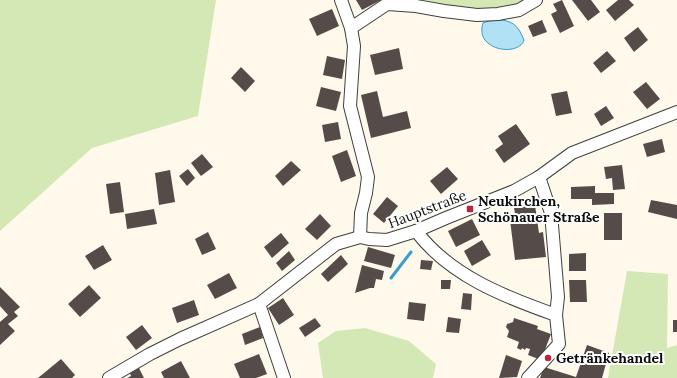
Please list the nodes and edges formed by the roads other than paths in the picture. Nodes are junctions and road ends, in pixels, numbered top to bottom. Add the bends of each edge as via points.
1 (340, 0) edge
2 (536, 0) edge
3 (351, 28) junction
4 (677, 112) edge
5 (539, 177) junction
6 (416, 231) junction
7 (360, 237) junction
8 (260, 304) junction
9 (556, 315) junction
10 (109, 378) edge
11 (284, 378) edge
12 (528, 378) edge

1 - 3 street
2 - 3 street via 519,10 477,15 387,4
3 - 7 street via 354,58 350,106 368,177 361,213
4 - 5 street, Hauptstraße via 572,153
5 - 6 street, Hauptstraße via 514,191
5 - 9 street via 551,214 558,297
6 - 7 street, Hauptstraße via 388,240
6 - 9 street via 447,262 474,280 515,300
7 - 8 street, Hauptstraße via 336,244
8 - 10 street, Hauptstraße via 180,339
8 - 11 street
9 - 12 street via 559,344

